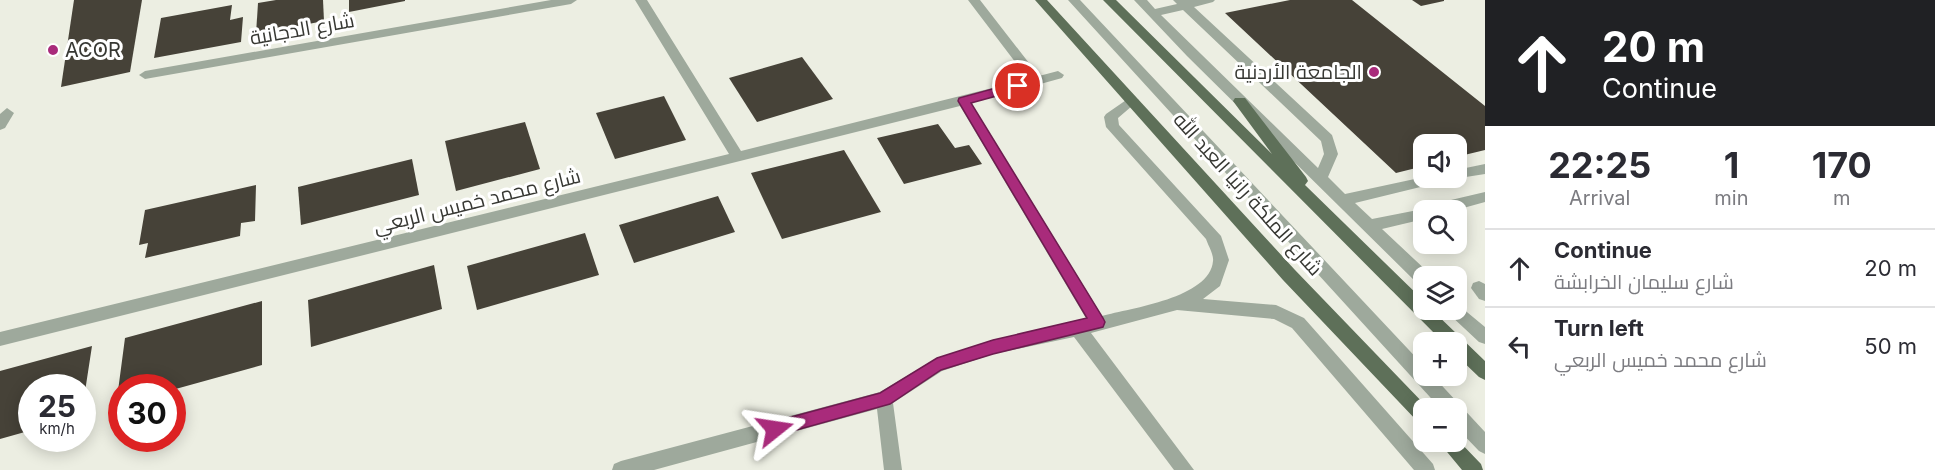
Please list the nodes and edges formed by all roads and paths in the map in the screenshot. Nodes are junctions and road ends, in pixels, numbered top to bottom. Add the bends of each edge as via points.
1 (571, 0) edge
2 (640, 0) edge
3 (974, 0) edge
4 (1041, 0) edge
5 (1074, 0) edge
6 (1109, 0) edge
7 (1140, 0) edge
8 (1209, 0) edge
9 (1183, 3) edge
10 (1154, 13) junction
11 (145, 75) dead end
12 (1058, 75) dead end
13 (1036, 81) junction
14 (1132, 100) junction
15 (963, 101) junction
16 (1240, 101) junction
17 (738, 157) junction
18 (1485, 169) edge
19 (1467, 173) edge
20 (1320, 178) junction
21 (1413, 184) edge
22 (1485, 197) edge
23 (1342, 200) junction
24 (1467, 202) edge
25 (1413, 216) edge
26 (1368, 226) junction
27 (1338, 228) junction
28 (1413, 269) edge
29 (1174, 304) junction
30 (1467, 320) edge
31 (1097, 322) junction
32 (1078, 328) junction
33 (1444, 332) edge
34 (1485, 337) edge
35 (0, 339) edge
36 (1467, 355) edge
37 (1485, 372) edge
38 (1442, 398) edge
39 (884, 399) junction
40 (1413, 405) edge
41 (1467, 426) edge
42 (1485, 445) edge
43 (1457, 452) edge
44 (621, 470) edge
45 (893, 470) edge
46 (1185, 470) edge
47 (1426, 470) edge
48 (1474, 470) edge

1 - 11 street, شارع الدجانية
2 - 17 street
3 - 13 street
4 - 14 main road, شارع الملكة رانيا العبد الله
5 - 38 street
6 - 27 main road, شارع الملكة رانيا العبد الله
7 - 10 street
8 - 9 street
9 - 10 street
9 - 20 street via 1327,138 1332,156
10 - 16 street
12 - 13 street, شارع محمد خميس الربعي
13 - 15 street, شارع محمد خميس الربعي
14 - 29 street via 1111,117 1113,127 1214,236 1221,260 1214,281 1195,296
14 - 40 main road, شارع الملكة رانيا العبد الله via 1289,275
15 - 17 street, شارع محمد خميس الربعي
15 - 31 street
16 - 20 street
16 - 27 main road
17 - 35 street, شارع محمد خميس الربعي
18 - 19 street
20 - 23 street
21 - 23 street
22 - 24 street
23 - 26 street
25 - 26 street
26 - 28 street
27 - 33 main road, شارع الملكة رانيا العبد الله
29 - 31 street
29 - 47 street via 1276,312 1298,323
30 - 34 street
31 - 32 street
32 - 39 street via 993,347 937,365
32 - 46 street
36 - 37 main road, شارع الملكة رانيا العبد الله
39 - 44 street
39 - 45 street
41 - 42 street
43 - 48 main road

